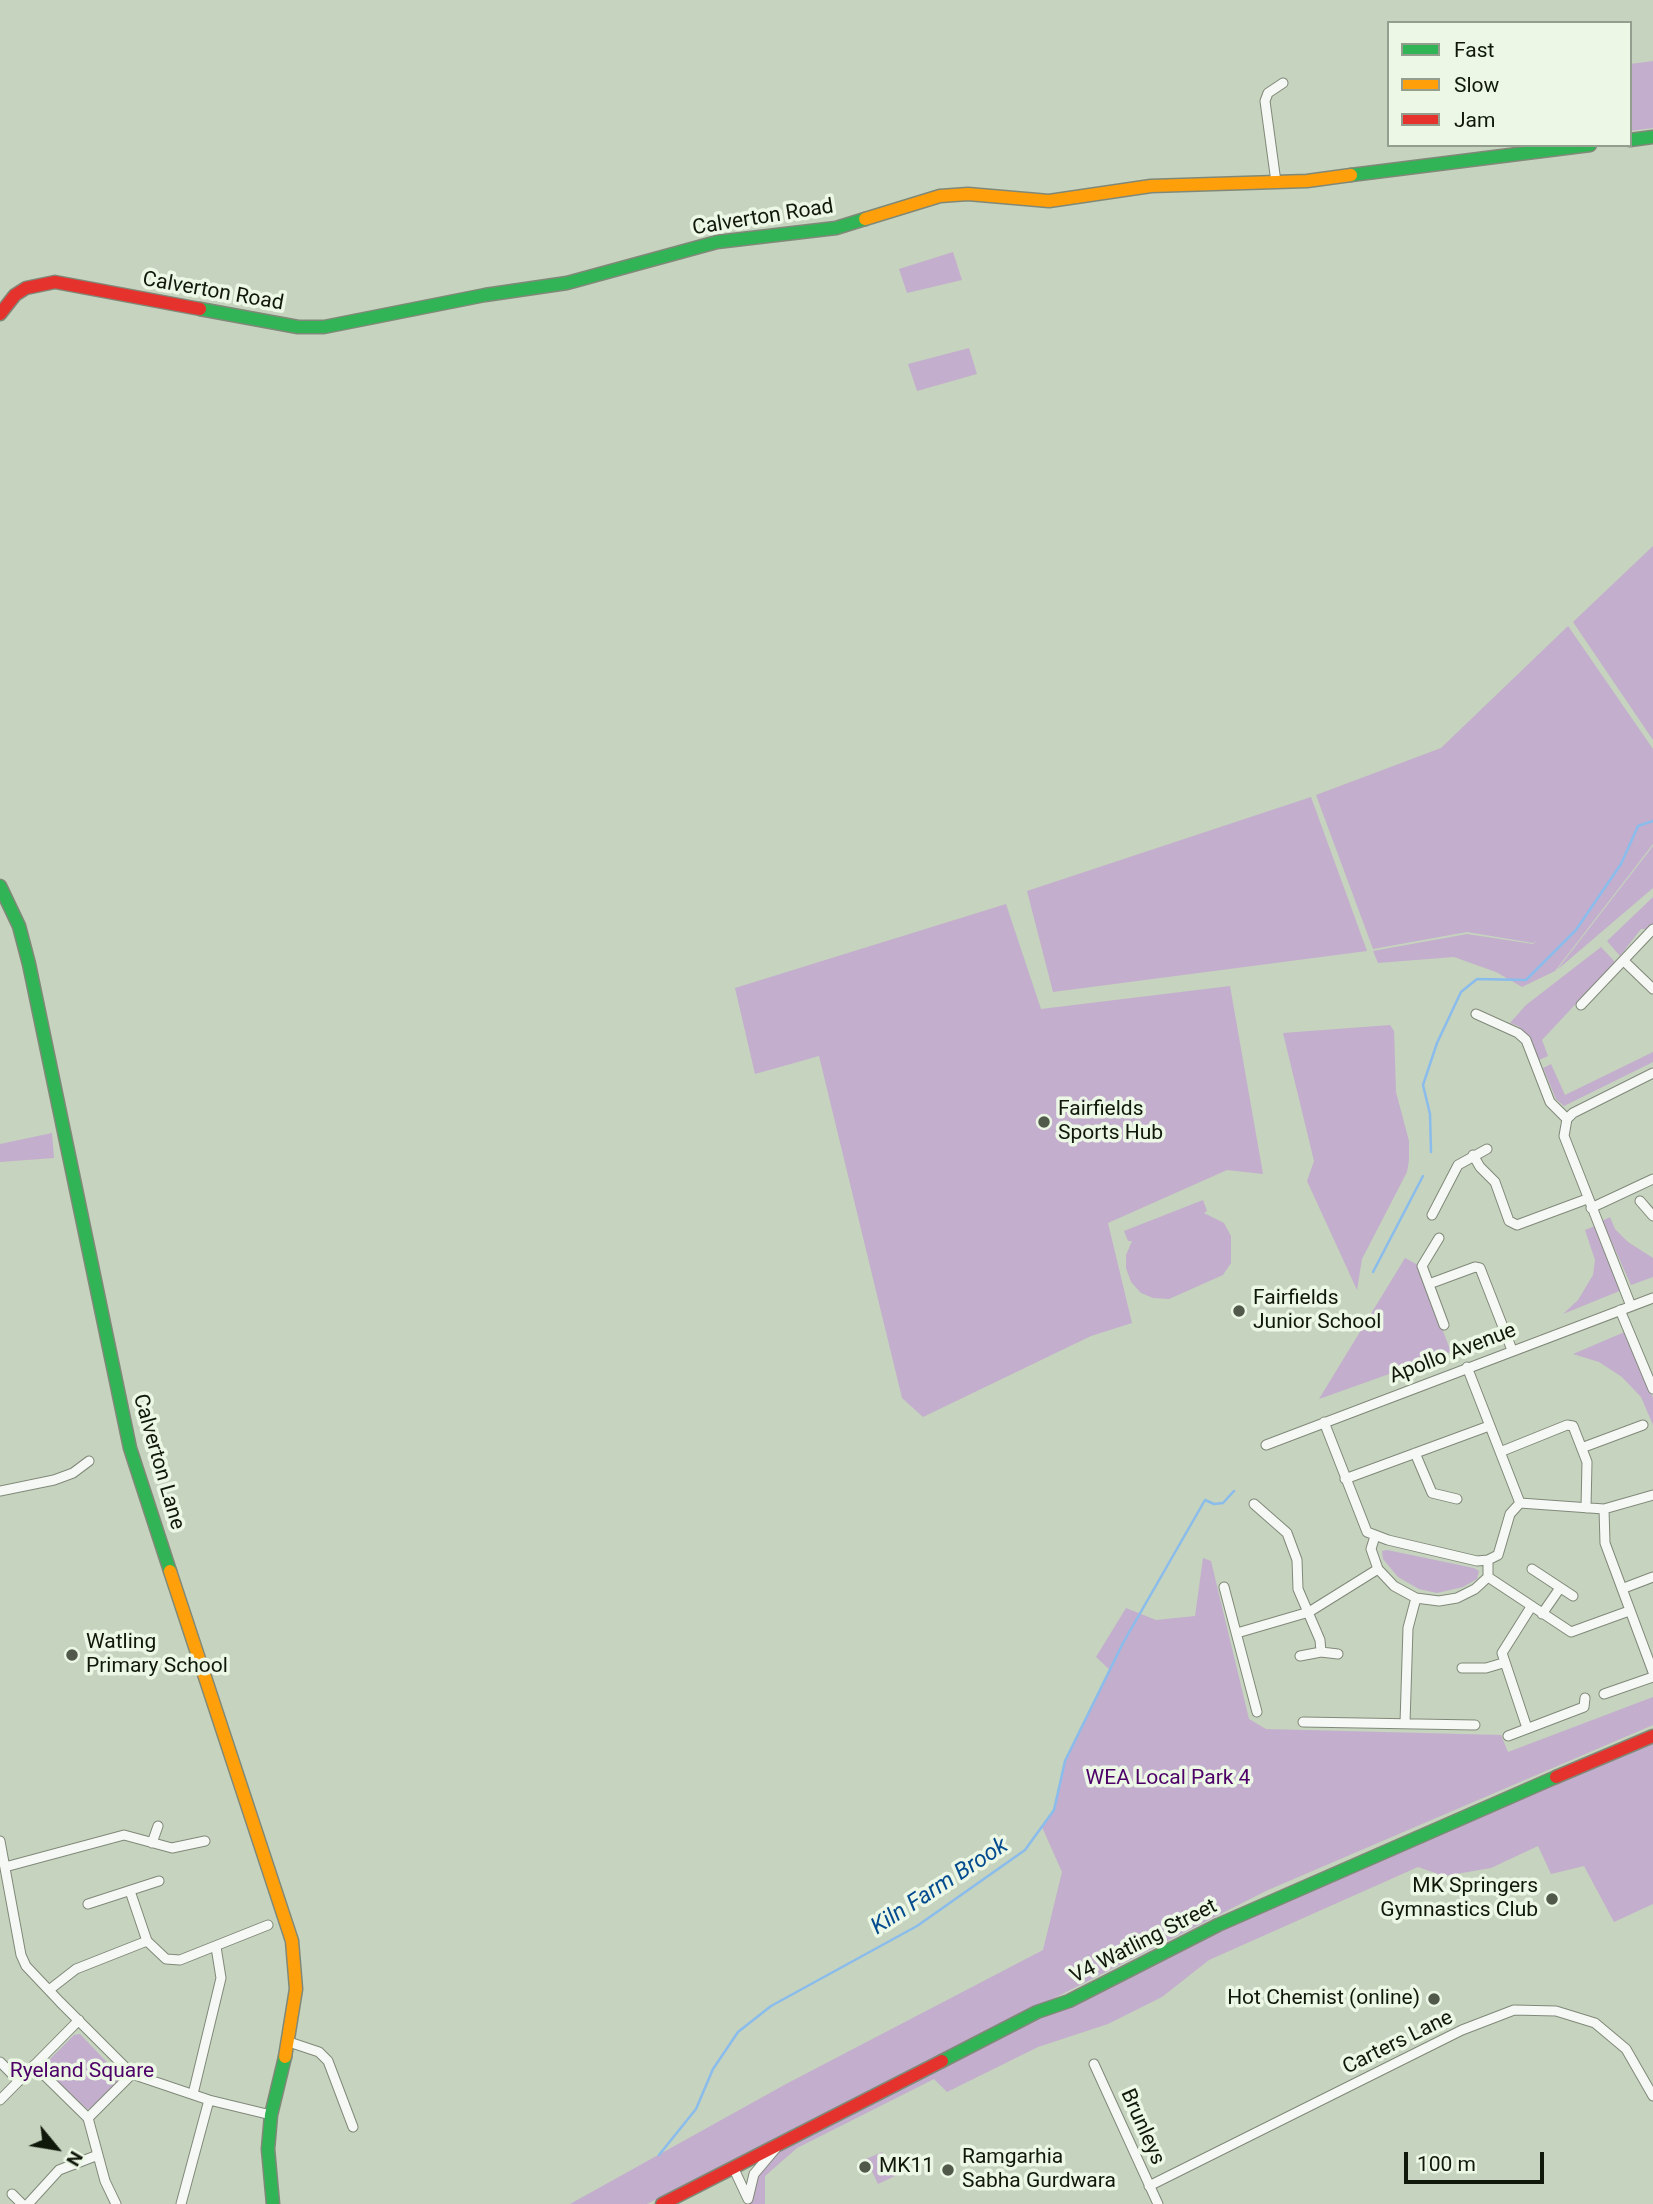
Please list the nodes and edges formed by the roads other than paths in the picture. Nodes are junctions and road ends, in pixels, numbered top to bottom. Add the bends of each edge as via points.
1 (1283, 83) dead end
2 (1653, 137) edge
3 (1632, 140) edge
4 (1575, 147) edge
5 (1276, 182) junction
6 (0, 314) edge
7 (0, 886) edge
8 (1653, 929) edge
9 (1624, 961) junction
10 (1653, 989) edge
11 (1581, 1006) dead end
12 (1476, 1014) dead end
13 (1653, 1073) edge
14 (1567, 1119) junction
15 (1487, 1149) dead end
16 (1473, 1155) junction
17 (1653, 1179) edge
18 (1637, 1194) junction
19 (1589, 1203) junction
20 (1432, 1215) dead end
21 (1653, 1216) edge
22 (1438, 1238) dead end
23 (1429, 1284) junction
24 (1653, 1298) edge
25 (1632, 1306) junction
26 (1620, 1310) junction
27 (1444, 1325) dead end
28 (1512, 1350) junction
29 (1467, 1367) junction
30 (1653, 1389) edge
31 (1324, 1422) junction
32 (1643, 1425) dead end
33 (1489, 1426) junction
34 (1266, 1446) dead end
35 (1584, 1447) junction
36 (1500, 1452) junction
37 (1415, 1453) junction
38 (89, 1461) dead end
39 (1345, 1479) junction
40 (0, 1491) edge
41 (1653, 1495) edge
42 (1457, 1499) dead end
43 (1520, 1503) junction
44 (1254, 1504) dead end
45 (1586, 1508) junction
46 (1604, 1509) junction
47 (1375, 1536) junction
48 (1489, 1560) junction
49 (1378, 1569) junction
50 (1532, 1569) dead end
51 (1488, 1577) junction
52 (1653, 1577) edge
53 (1224, 1587) dead end
54 (1560, 1588) junction
55 (1624, 1588) junction
56 (1573, 1596) dead end
57 (1416, 1598) junction
58 (1531, 1607) junction
59 (1629, 1611) junction
60 (1308, 1612) junction
61 (1542, 1614) junction
62 (1237, 1633) junction
63 (1321, 1652) junction
64 (1338, 1654) dead end
65 (1300, 1656) dead end
66 (1503, 1663) junction
67 (1462, 1668) dead end
68 (1653, 1675) edge
69 (1604, 1694) dead end
70 (1584, 1698) dead end
71 (1257, 1712) dead end
72 (1303, 1722) dead end
73 (1405, 1723) junction
74 (1475, 1725) dead end
75 (1527, 1728) junction
76 (1508, 1736) dead end
77 (1653, 1736) edge
78 (158, 1826) dead end
79 (0, 1841) edge
80 (205, 1841) dead end
81 (152, 1843) junction
82 (5, 1867) junction
83 (159, 1881) dead end
84 (130, 1891) junction
85 (88, 1904) dead end
86 (268, 1925) dead end
87 (147, 1941) junction
88 (216, 1947) junction
89 (49, 1990) junction
90 (79, 2020) junction
91 (289, 2042) junction
92 (0, 2062) edge
93 (1094, 2064) dead end
94 (34, 2065) junction
95 (132, 2074) junction
96 (19, 2081) junction
97 (1651, 2089) edge
98 (193, 2094) junction
99 (0, 2100) edge
100 (209, 2100) junction
101 (271, 2115) junction
102 (88, 2118) junction
103 (354, 2127) dead end
104 (779, 2144) junction
105 (98, 2155) junction
106 (733, 2167) junction
107 (1149, 2186) junction
108 (12, 2194) dead end
109 (749, 2202) edge
110 (22, 2204) edge
111 (29, 2204) edge
112 (116, 2204) edge
113 (180, 2204) edge
114 (273, 2204) edge
115 (662, 2204) edge
116 (1158, 2204) edge

1 - 5 street via 1265,100
2 - 3 street
4 - 5 street, Calverton Road
5 - 6 street, Calverton Road via 1151,186 1049,201 940,196 836,228 717,242 567,283 324,327 298,327 55,282 26,288
7 - 91 street, Calverton Lane via 19,926 29,964 130,1448 292,1941 296,1989
8 - 9 street
9 - 10 street
9 - 11 street
12 - 14 street via 1526,1041 1550,1102
13 - 14 street
14 - 19 street via 1564,1136
15 - 16 street
16 - 19 street via 1495,1182 1509,1221 1517,1225
16 - 20 street via 1458,1166
17 - 18 street
18 - 19 street
18 - 21 street
19 - 25 street
22 - 23 street via 1422,1266
23 - 27 street
23 - 28 street via 1480,1268
24 - 25 street, Apollo Avenue
25 - 26 street, Apollo Avenue
26 - 28 street, Apollo Avenue
26 - 30 street
28 - 29 street, Apollo Avenue
29 - 31 street, Apollo Avenue
29 - 33 street
31 - 34 street, Apollo Avenue
31 - 39 street
32 - 35 street
33 - 36 street
33 - 37 street
35 - 36 street via 1577,1430 1567,1425
35 - 45 street
36 - 43 street
37 - 39 street
37 - 42 street via 1432,1493
38 - 40 street via 54,1480
39 - 47 street via 1361,1522
41 - 46 street
43 - 45 street
43 - 48 street via 1510,1514 1502,1548
44 - 60 street via 1287,1533 1297,1560 1298,1589
45 - 46 street
46 - 55 street via 1605,1543
47 - 48 street
47 - 49 street via 1371,1549
48 - 51 street
49 - 57 street via 1394,1586
49 - 60 street
50 - 54 street
51 - 57 street via 1457,1598
51 - 58 street
52 - 55 street
53 - 62 street
54 - 56 street
54 - 61 street
55 - 59 street
57 - 73 street via 1408,1628
58 - 61 street
58 - 66 street via 1502,1653
59 - 61 street via 1572,1632
59 - 68 street via 1638,1625
60 - 62 street
60 - 63 street
62 - 71 street
63 - 64 street
63 - 65 street
66 - 67 street
66 - 75 street
68 - 69 street
70 - 75 street via 1584,1707
72 - 73 street
73 - 74 street
75 - 76 street
77 - 104 street, V4 Watling Street via 1218,1925
78 - 81 street
79 - 82 street
80 - 81 street via 172,1848
81 - 82 street via 124,1835
82 - 89 street via 21,1955
83 - 84 street
84 - 85 street
84 - 87 street
86 - 88 street
87 - 88 street via 166,1959 180,1960
87 - 89 street via 76,1969
88 - 98 street via 221,1978
89 - 90 street
90 - 94 street
90 - 95 street
91 - 101 street, Calverton Lane
91 - 103 street via 312,2049 328,2061
92 - 96 street
93 - 107 street, Brunleys
94 - 96 street
94 - 102 street
95 - 98 street
95 - 102 street
96 - 99 street
97 - 107 street, Carters Lane via 1626,2049 1595,2022 1556,2011 1514,2010 1462,2030
98 - 100 street
100 - 101 street
100 - 113 street
101 - 114 street, Calverton Lane via 268,2149
102 - 105 street
104 - 106 street, V4 Watling Street
104 - 109 street via 754,2174
105 - 111 street via 59,2170
105 - 112 street
106 - 109 street
106 - 115 street, V4 Watling Street
107 - 116 street, Brunleys
108 - 110 street

